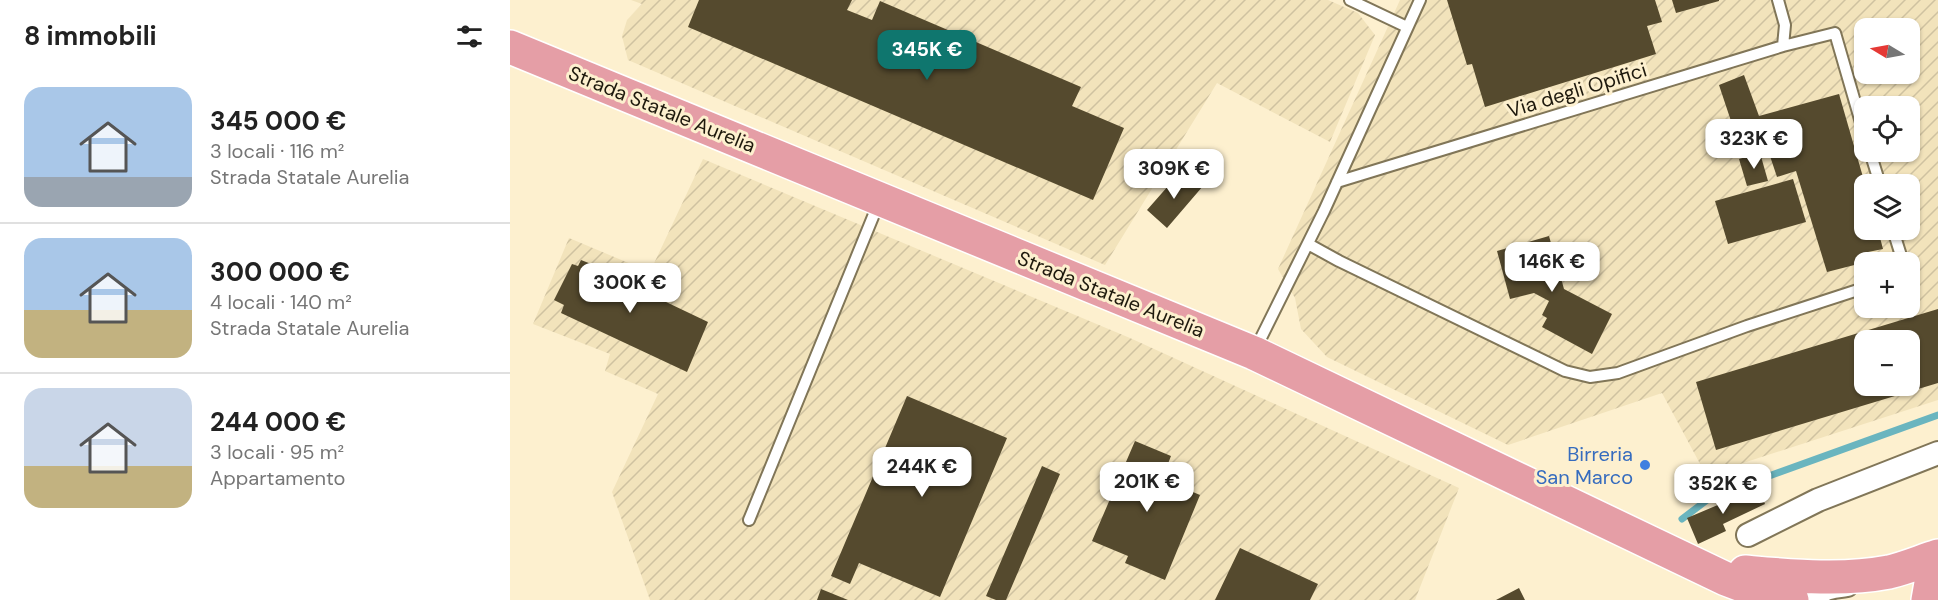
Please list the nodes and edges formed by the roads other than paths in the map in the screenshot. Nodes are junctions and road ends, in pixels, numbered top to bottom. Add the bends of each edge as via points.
1 (1350, 0) edge
2 (1420, 0) edge
3 (1778, 0) edge
4 (1407, 27) junction
5 (1783, 46) junction
6 (510, 47) edge
7 (1854, 99) edge
8 (1337, 182) junction
9 (880, 199) junction
10 (1308, 244) junction
11 (1854, 291) edge
12 (1254, 353) junction
13 (1938, 453) edge
14 (749, 520) dead end
15 (1748, 535) dead end
16 (1938, 556) edge
17 (1701, 566) junction
18 (1938, 566) edge
19 (1875, 573) junction
20 (1792, 600) edge
21 (1815, 600) edge
22 (1928, 600) edge

1 - 4 lane
2 - 4 lane
3 - 5 lane via 1785,25
4 - 8 lane
5 - 7 lane, Via degli Opifici via 1835,33
5 - 8 lane, Via degli Opifici
6 - 9 main road, Strada Statale Aurelia
8 - 10 lane
9 - 12 main road, Strada Statale Aurelia
9 - 14 lane
10 - 11 lane via 1565,371 1590,378 1618,373
10 - 12 lane
12 - 17 main road, Strada Statale Aurelia
13 - 15 street via 1818,500
16 - 19 main road, Strada Statale Aurelia
17 - 19 main road, Strada Statale Aurelia via 1806,577
17 - 20 main road, Strada Statale Aurelia via 1765,594
18 - 22 main road
19 - 21 street via 1857,583 1824,588

